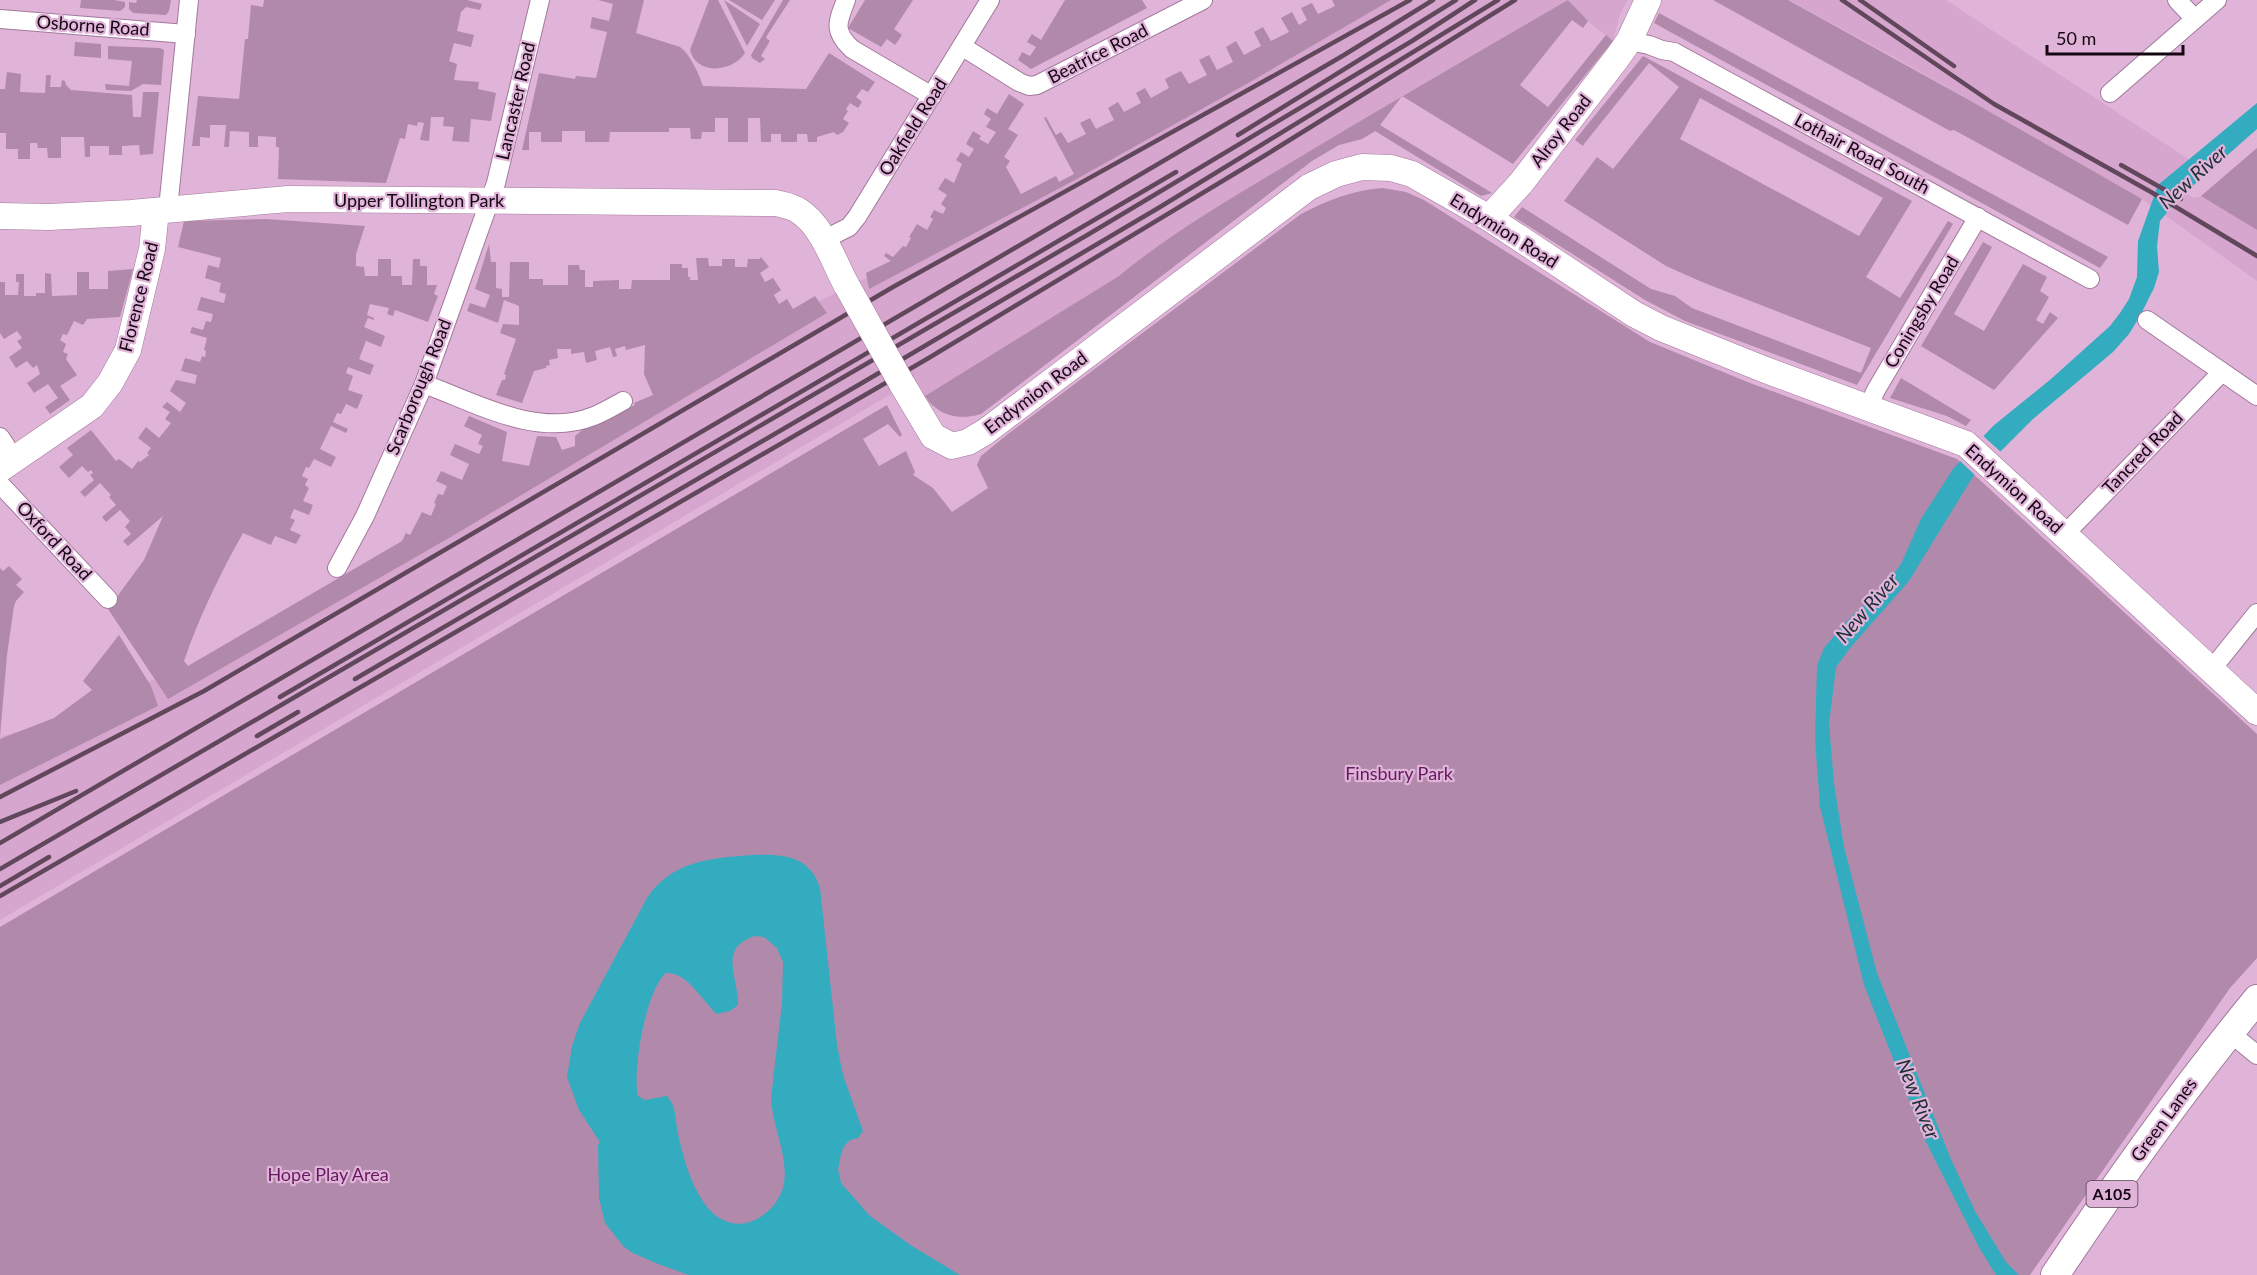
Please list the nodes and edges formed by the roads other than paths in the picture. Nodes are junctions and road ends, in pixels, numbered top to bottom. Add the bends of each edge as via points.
1 (189, 0) edge
2 (540, 0) edge
3 (846, 0) edge
4 (990, 0) edge
5 (1203, 0) edge
6 (1648, 0) edge
7 (2177, 0) edge
8 (2217, 0) edge
9 (0, 19) edge
10 (2195, 19) junction
11 (186, 34) junction
12 (1629, 41) junction
13 (963, 47) junction
14 (2110, 93) dead end
15 (932, 96) junction
16 (488, 201) junction
17 (162, 210) junction
18 (0, 216) edge
19 (1978, 217) junction
20 (1489, 218) junction
21 (823, 240) junction
22 (2090, 279) dead end
23 (2147, 320) dead end
24 (2222, 372) junction
25 (424, 384) junction
26 (2257, 396) edge
27 (623, 401) dead end
28 (1869, 407) junction
29 (0, 437) edge
30 (3, 472) edge
31 (2065, 534) junction
32 (338, 568) dead end
33 (108, 599) dead end
34 (2257, 613) edge
35 (2211, 670) junction
36 (2257, 712) edge
37 (2257, 999) edge
38 (2229, 1032) junction
39 (2257, 1055) edge
40 (2055, 1275) edge

1 - 11 street, Florence Road
2 - 16 street, Lancaster Road via 496,183
3 - 15 street via 837,25 844,41
4 - 13 street, Oakfield Road
5 - 13 street, Beatrice Road via 1037,85 1019,81
6 - 12 main road, Alroy Road
7 - 10 street
8 - 10 street
9 - 11 street, Osborne Road
10 - 14 street
11 - 17 street, Florence Road
12 - 19 street, Lothair Road South via 1674,52
12 - 20 main road, Alroy Road via 1521,183
13 - 15 street, Oakfield Road
15 - 21 street, Oakfield Road via 857,217 849,227
16 - 17 main road, Upper Tollington Park via 288,199
16 - 21 main road, Upper Tollington Park via 776,203 800,211
16 - 25 street, Scarborough Road
17 - 18 main road, Upper Tollington Park
17 - 30 main road, Florence Road via 128,350 110,383 92,406
19 - 22 street, Lothair Road South
19 - 28 street, Coningsby Road
20 - 21 main road, Endymion Road, bridge via 1412,174 1391,168 1362,167 1336,174 1309,187 985,432 952,447 933,436 923,422
20 - 28 main road, Endymion Road via 1624,308 1661,328
23 - 24 street
24 - 26 street
24 - 31 street, Tancred Road
25 - 27 street via 519,418 548,423 594,416
25 - 32 street, Scarborough Road
28 - 31 main road, Endymion Road via 1969,447
29 - 30 street, Oxford Road via 6,446
30 - 33 street, Oxford Road
31 - 35 main road, Endymion Road
34 - 35 street
35 - 36 main road, Endymion Road
37 - 38 main road, Green Lanes / A105
38 - 39 street
38 - 40 main road, Green Lanes / A105

